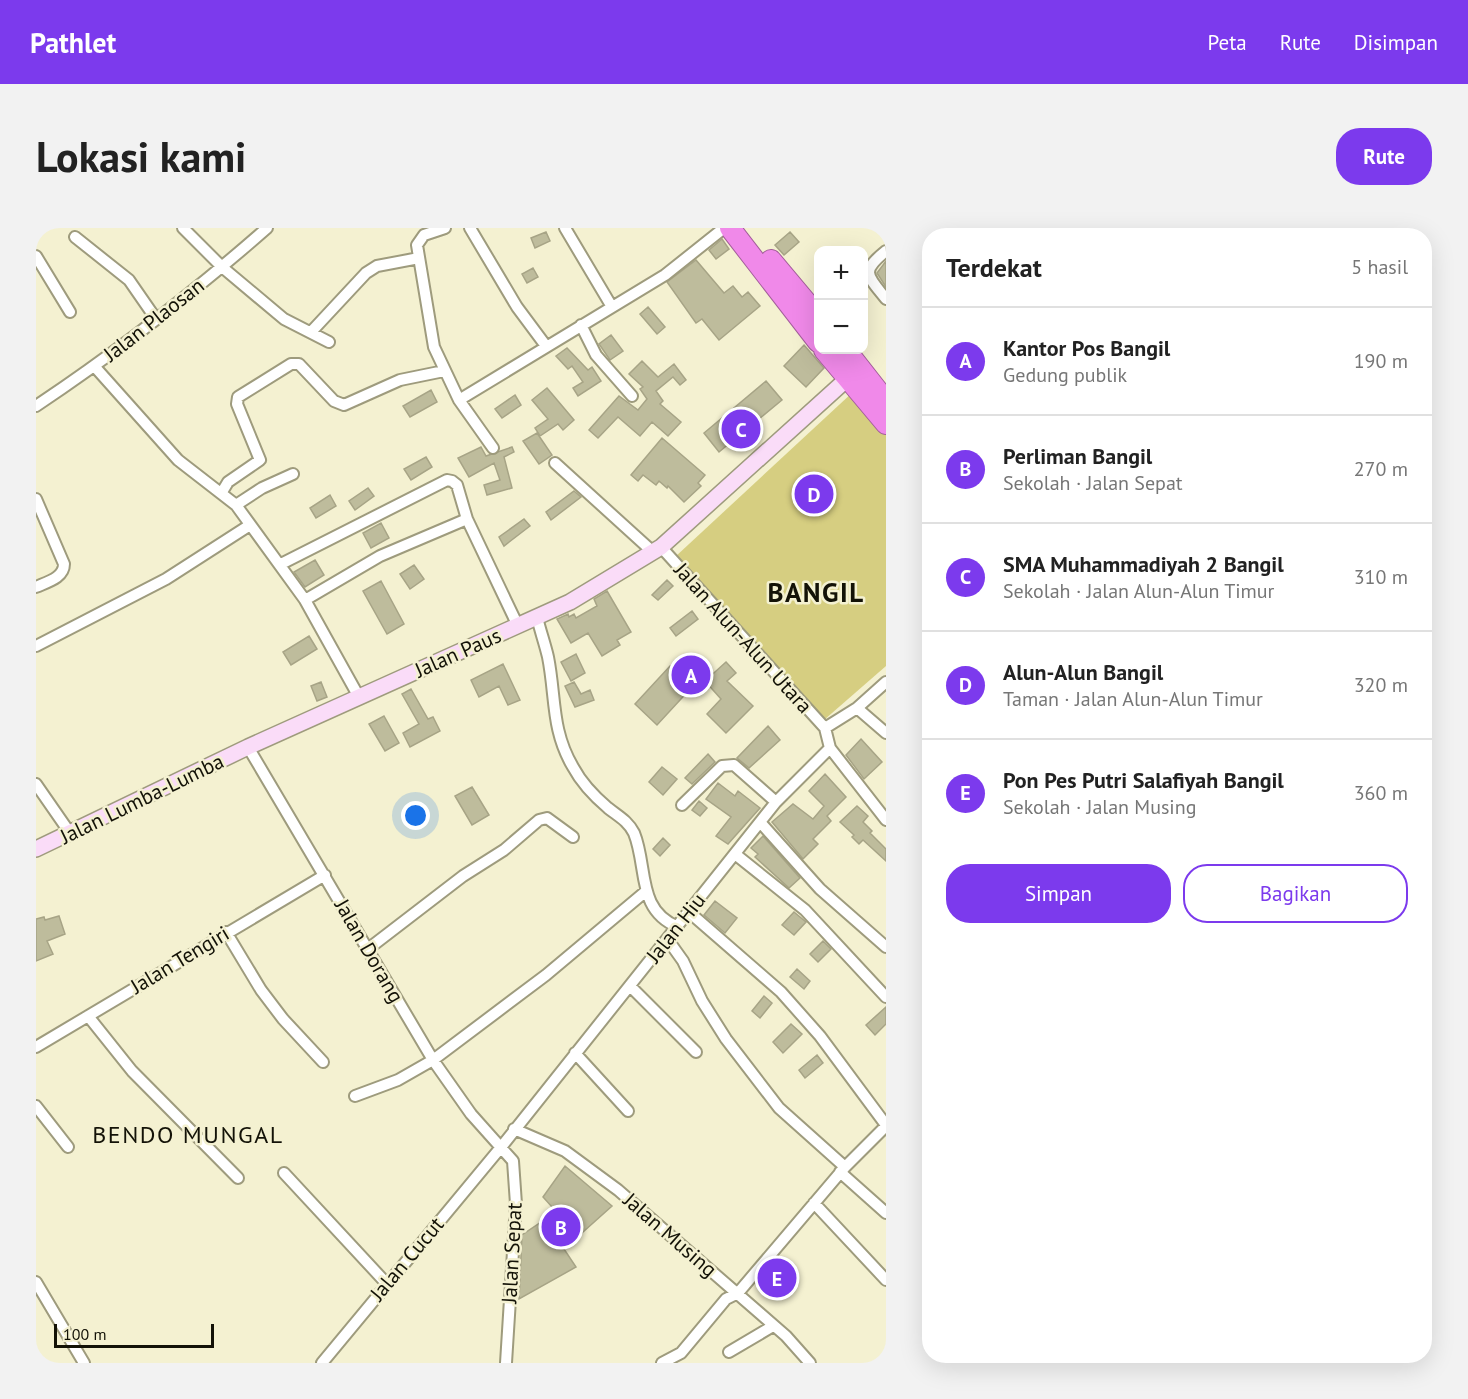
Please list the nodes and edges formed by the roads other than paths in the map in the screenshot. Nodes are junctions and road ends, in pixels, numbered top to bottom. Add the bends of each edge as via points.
1 (183, 228) edge
2 (267, 228) edge
3 (445, 228) edge
4 (470, 228) edge
5 (565, 228) edge
6 (724, 228) edge
7 (730, 228) edge
8 (744, 228) edge
9 (75, 237) dead end
10 (886, 251) edge
11 (36, 256) edge
12 (419, 258) junction
13 (222, 267) junction
14 (886, 298) edge
15 (612, 307) junction
16 (814, 310) edge
17 (70, 312) dead end
18 (156, 319) junction
19 (580, 325) junction
20 (311, 332) junction
21 (814, 336) edge
22 (329, 342) dead end
23 (546, 346) junction
24 (827, 354) edge
25 (849, 354) edge
26 (95, 367) junction
27 (444, 371) junction
28 (847, 379) junction
29 (632, 396) dead end
30 (459, 400) junction
31 (886, 401) edge
32 (36, 406) edge
33 (886, 424) edge
34 (493, 448) dead end
35 (555, 463) dead end
36 (293, 474) dead end
37 (222, 492) junction
38 (36, 499) edge
39 (236, 506) junction
40 (467, 519) junction
41 (250, 525) junction
42 (657, 549) junction
43 (281, 564) junction
44 (36, 587) edge
45 (305, 600) junction
46 (537, 617) junction
47 (518, 626) junction
48 (36, 646) edge
49 (886, 682) edge
50 (359, 697) junction
51 (857, 708) junction
52 (825, 728) junction
53 (886, 733) edge
54 (248, 747) junction
55 (830, 748) junction
56 (36, 784) edge
57 (776, 802) junction
58 (682, 806) dead end
59 (886, 820) edge
60 (760, 822) junction
61 (70, 833) junction
62 (573, 837) dead end
63 (36, 849) edge
64 (735, 854) junction
65 (325, 875) junction
66 (645, 892) junction
67 (689, 912) junction
68 (678, 927) junction
69 (226, 932) junction
70 (668, 940) junction
71 (886, 947) edge
72 (368, 950) junction
73 (630, 986) junction
74 (886, 997) edge
75 (88, 1016) junction
76 (36, 1047) edge
77 (696, 1052) dead end
78 (575, 1053) junction
79 (433, 1060) junction
80 (323, 1062) dead end
81 (355, 1096) dead end
82 (36, 1106) edge
83 (628, 1111) dead end
84 (886, 1126) edge
85 (514, 1129) junction
86 (502, 1146) junction
87 (68, 1147) dead end
88 (842, 1170) junction
89 (284, 1173) dead end
90 (238, 1178) dead end
91 (814, 1203) junction
92 (886, 1213) edge
93 (886, 1280) edge
94 (36, 1282) edge
95 (387, 1284) junction
96 (738, 1293) junction
97 (773, 1326) junction
98 (729, 1352) dead end
99 (84, 1363) edge
100 (322, 1363) edge
101 (506, 1363) edge
102 (662, 1363) edge
103 (810, 1363) edge

1 - 13 street
2 - 13 street, Jalan Plaosan
3 - 12 street via 420,237
4 - 23 street via 516,307
5 - 15 street
6 - 15 street via 665,275
7 - 21 highway
8 - 16 highway
9 - 18 street via 129,280
10 - 14 street via 868,270
11 - 17 street
12 - 20 street via 377,266 366,273
12 - 27 street via 434,347
13 - 18 street, Jalan Plaosan
13 - 20 street via 284,319
15 - 19 street
18 - 26 street, Jalan Plaosan
19 - 23 street
19 - 29 street via 596,355
20 - 22 street
23 - 30 street
24 - 28 highway
25 - 31 highway
26 - 32 street, Jalan Plaosan
26 - 37 street via 178,460
27 - 30 street
27 - 37 street via 400,380 344,405 334,401 299,364 291,364 238,397 237,404 260,460 228,482
28 - 33 highway
28 - 42 main road, Jalan Paus
30 - 34 street
35 - 42 street, Jalan Alun-Alun Utara
36 - 39 street
37 - 39 street
38 - 44 street via 64,570
39 - 41 street
40 - 43 street via 457,485 447,480
40 - 45 street via 380,556
40 - 47 street
41 - 43 street
41 - 48 street via 166,579
42 - 46 main road, Jalan Paus via 570,602
42 - 52 street, Jalan Alun-Alun Utara
43 - 45 street
45 - 50 street
46 - 47 main road, Jalan Paus
46 - 66 street via 548,657 560,744 574,770 596,797 624,818 633,832
47 - 50 main road, Jalan Paus
49 - 51 street
50 - 54 main road, Jalan Paus
51 - 52 street
51 - 53 street
52 - 55 street
54 - 61 main road, Jalan Lumba-Lumba
54 - 65 street, Jalan Dorang
55 - 57 street, Jalan Hiu
55 - 59 street
56 - 61 street
57 - 58 street via 728,764
57 - 60 street, Jalan Hiu
60 - 64 street, Jalan Hiu
60 - 71 street via 820,889
61 - 63 main road, Jalan Lumba-Lumba
62 - 72 street via 547,818 539,820
64 - 67 street, Jalan Hiu
64 - 74 street via 805,909
65 - 69 street, Jalan Tengiri
65 - 72 street, Jalan Dorang
66 - 68 street via 667,923
66 - 79 street via 546,975
67 - 68 street, Jalan Hiu
67 - 84 street via 781,992 820,1036
68 - 70 street, Jalan Hiu
69 - 75 street, Jalan Tengiri
69 - 80 street via 261,990
70 - 73 street, Jalan Hiu
70 - 88 street via 726,1039 772,1099
72 - 79 street, Jalan Dorang
73 - 77 street
73 - 78 street, Jalan Hiu
75 - 76 street, Jalan Tengiri
75 - 90 street via 132,1071
78 - 83 street
78 - 85 street, Jalan Hiu
79 - 81 street via 398,1080
79 - 86 street, Jalan Dorang via 471,1114
82 - 87 street
84 - 88 street
85 - 86 street, Jalan Hiu
85 - 96 street, Jalan Musing via 548,1142 582,1163
86 - 95 street, Jalan Cucut
86 - 101 street, Jalan Sepat via 513,1161 516,1204
88 - 91 street
88 - 92 street
89 - 95 street
91 - 93 street
91 - 96 street
94 - 99 street
95 - 100 street, Jalan Cucut
96 - 97 street, Jalan Musing
96 - 102 street via 726,1299 681,1353
97 - 98 street
97 - 103 street, Jalan Musing

